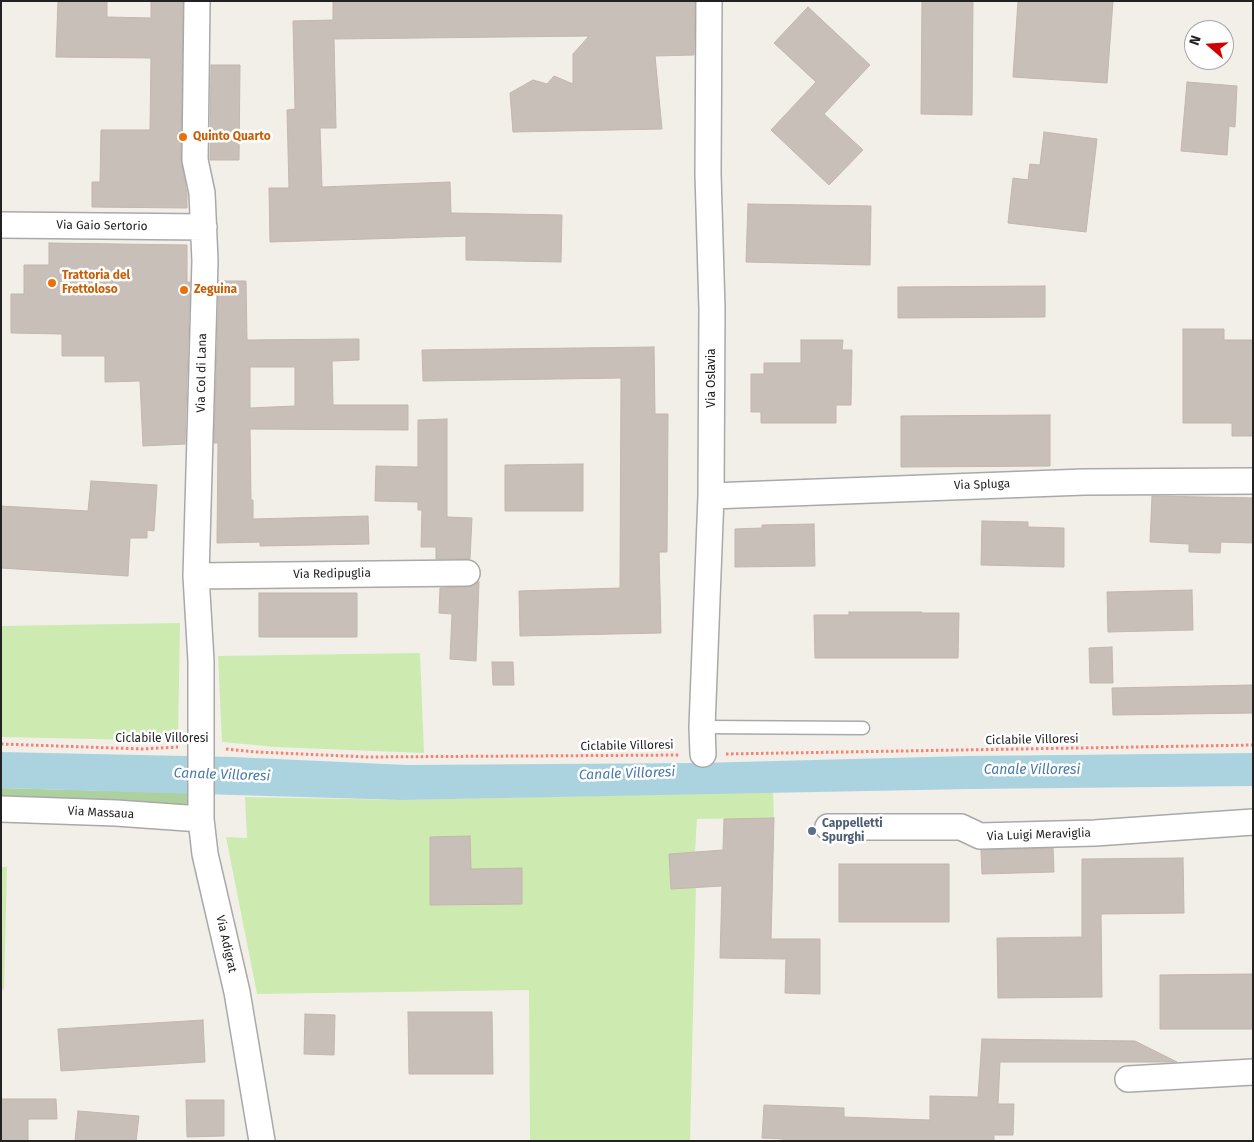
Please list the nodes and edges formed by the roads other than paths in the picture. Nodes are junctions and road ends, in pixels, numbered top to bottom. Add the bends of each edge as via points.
1 (197, 1) edge
2 (709, 1) edge
3 (1, 225) edge
4 (204, 228) junction
5 (1253, 481) edge
6 (712, 496) junction
7 (468, 573) dead end
8 (196, 576) junction
9 (702, 727) junction
10 (862, 728) dead end
11 (201, 749) joint
12 (704, 754) road end
13 (1, 809) edge
14 (201, 812) junction
15 (1253, 822) edge
16 (828, 827) dead end
17 (1253, 1072) edge
18 (1128, 1079) dead end
19 (262, 1141) edge

1 - 4 street, Via Col di Lana via 195,160 202,193
2 - 6 street, Via Oslavia
3 - 4 street, Via Gaio Sertorio
4 - 8 street, Via Col di Lana
5 - 6 street, Via Spluga via 1084,482
6 - 9 street, Via Oslavia
7 - 8 street, Via Redipuglia
8 - 11 street, Via Col di Lana via 201,661
9 - 10 lane
9 - 12 street, Via Oslavia
11 - 14 street, Via Adigrat
13 - 14 street, Via Massaua
14 - 19 street, Via Adigrat via 205,854 237,992
15 - 16 street, Via Luigi Meraviglia via 1095,833 980,836 961,827
17 - 18 street

